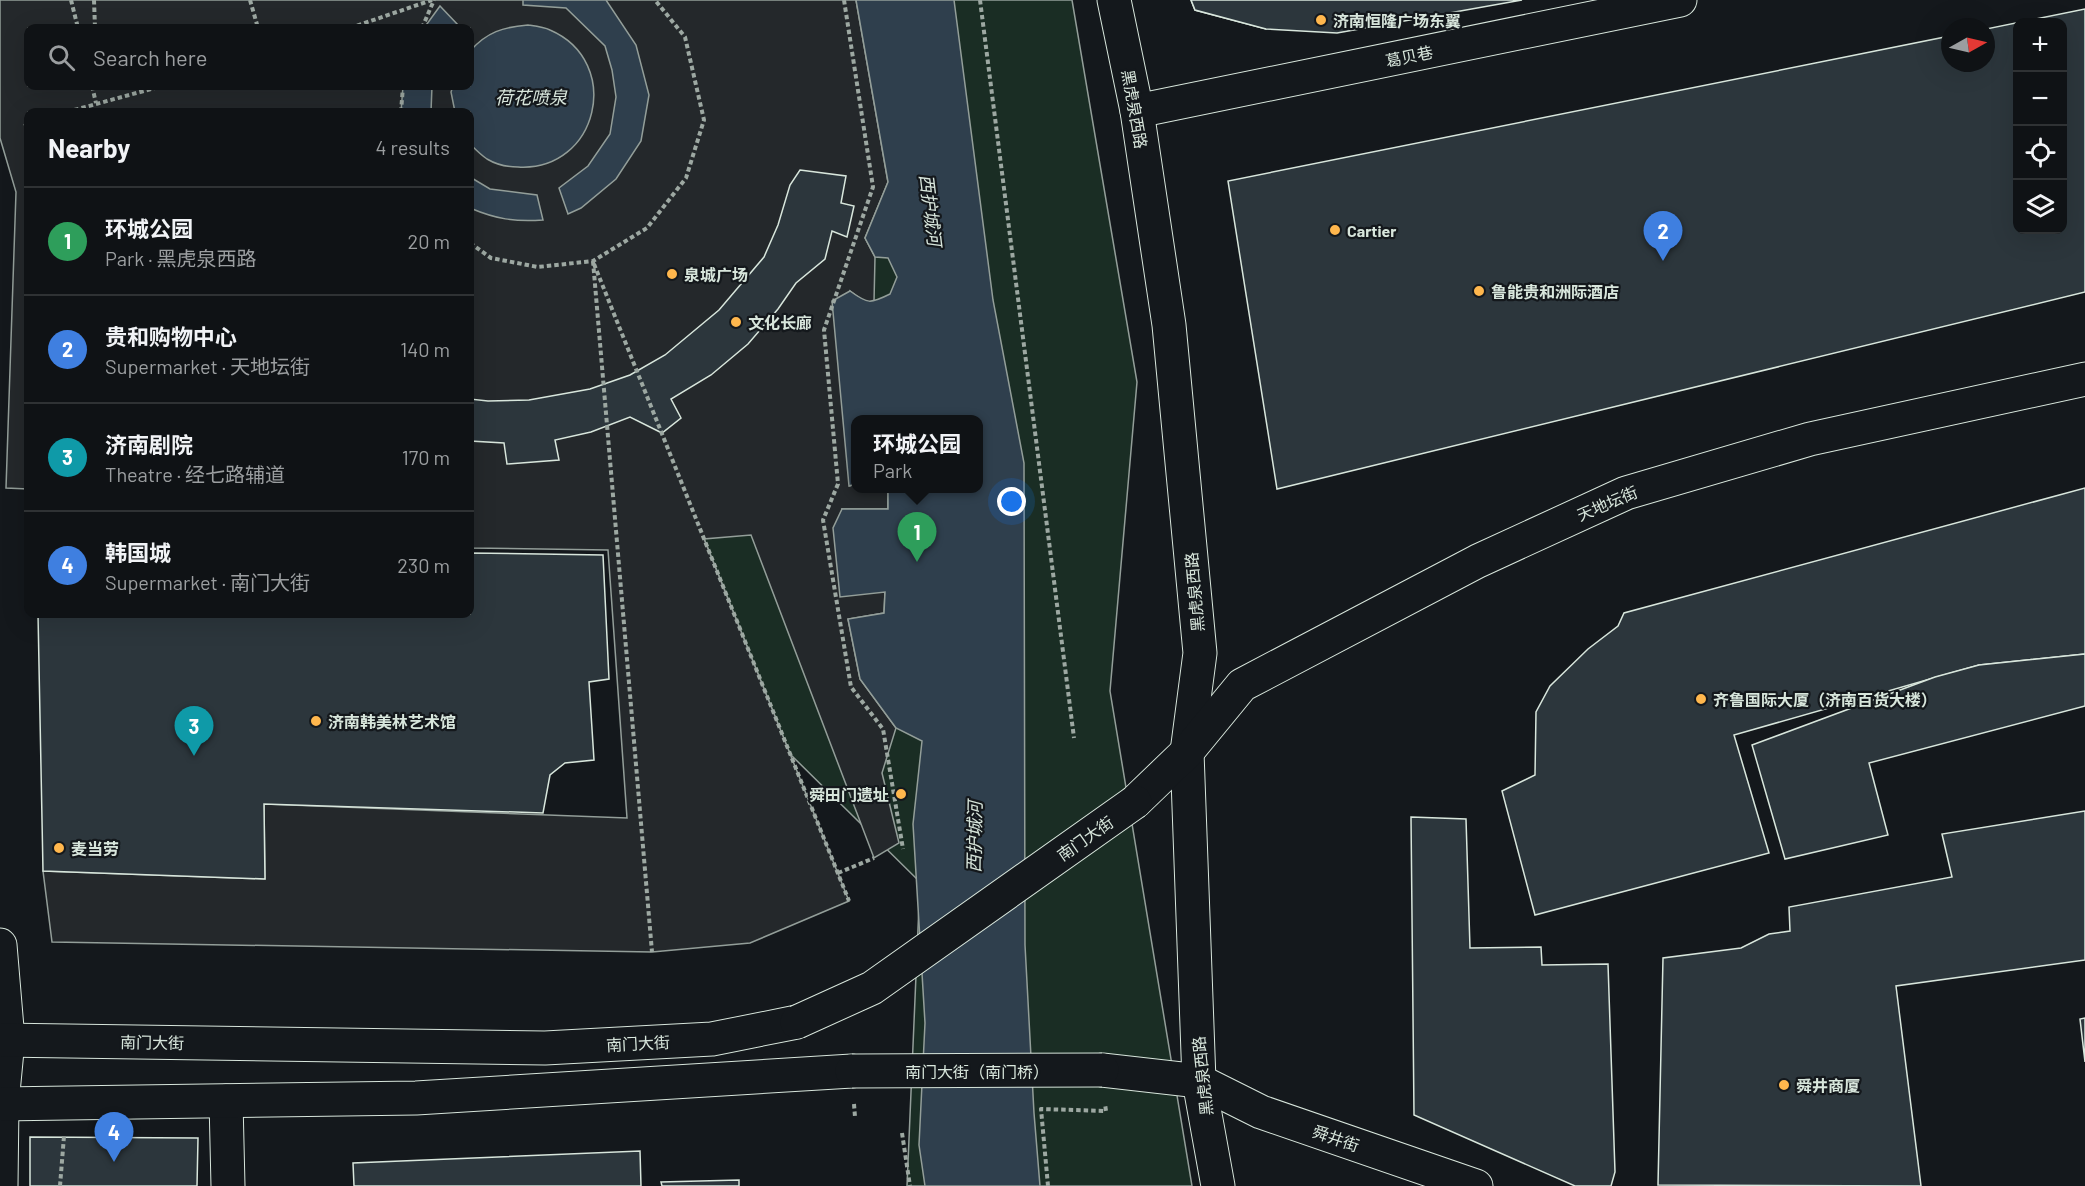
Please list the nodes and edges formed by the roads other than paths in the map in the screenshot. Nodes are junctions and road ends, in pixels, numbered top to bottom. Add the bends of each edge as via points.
1 (1114, 0) edge
2 (1680, 0) edge
3 (1137, 111) junction
4 (2085, 379) edge
5 (1187, 752) junction
6 (0, 945) edge
7 (4, 1040) edge
8 (1199, 1080) junction
9 (226, 1101) junction
10 (1, 1104) edge
11 (1, 1186) edge
12 (228, 1186) edge
13 (1218, 1186) edge
14 (1476, 1186) edge

1 - 3 main road, 黑虎泉西路
2 - 3 main road, 葛贝巷
3 - 5 main road, 黑虎泉西路 via 1169,325 1200,653
4 - 5 main road, 天地坛街 via 1810,439 1626,493 1478,561 1242,685
5 - 7 main road, 南门大街, bridge via 1135,802 872,988 797,1022 712,1039 545,1048
5 - 8 main road, 黑虎泉西路
6 - 7 main road
7 - 10 main road
8 - 9 main road, 南门大街（南门桥）, bridge via 1103,1083 852,1071 416,1098
8 - 13 main road, 黑虎泉西路
8 - 14 main road, 舜井街 via 1261,1112
9 - 10 main road
9 - 12 main road
10 - 11 main road

